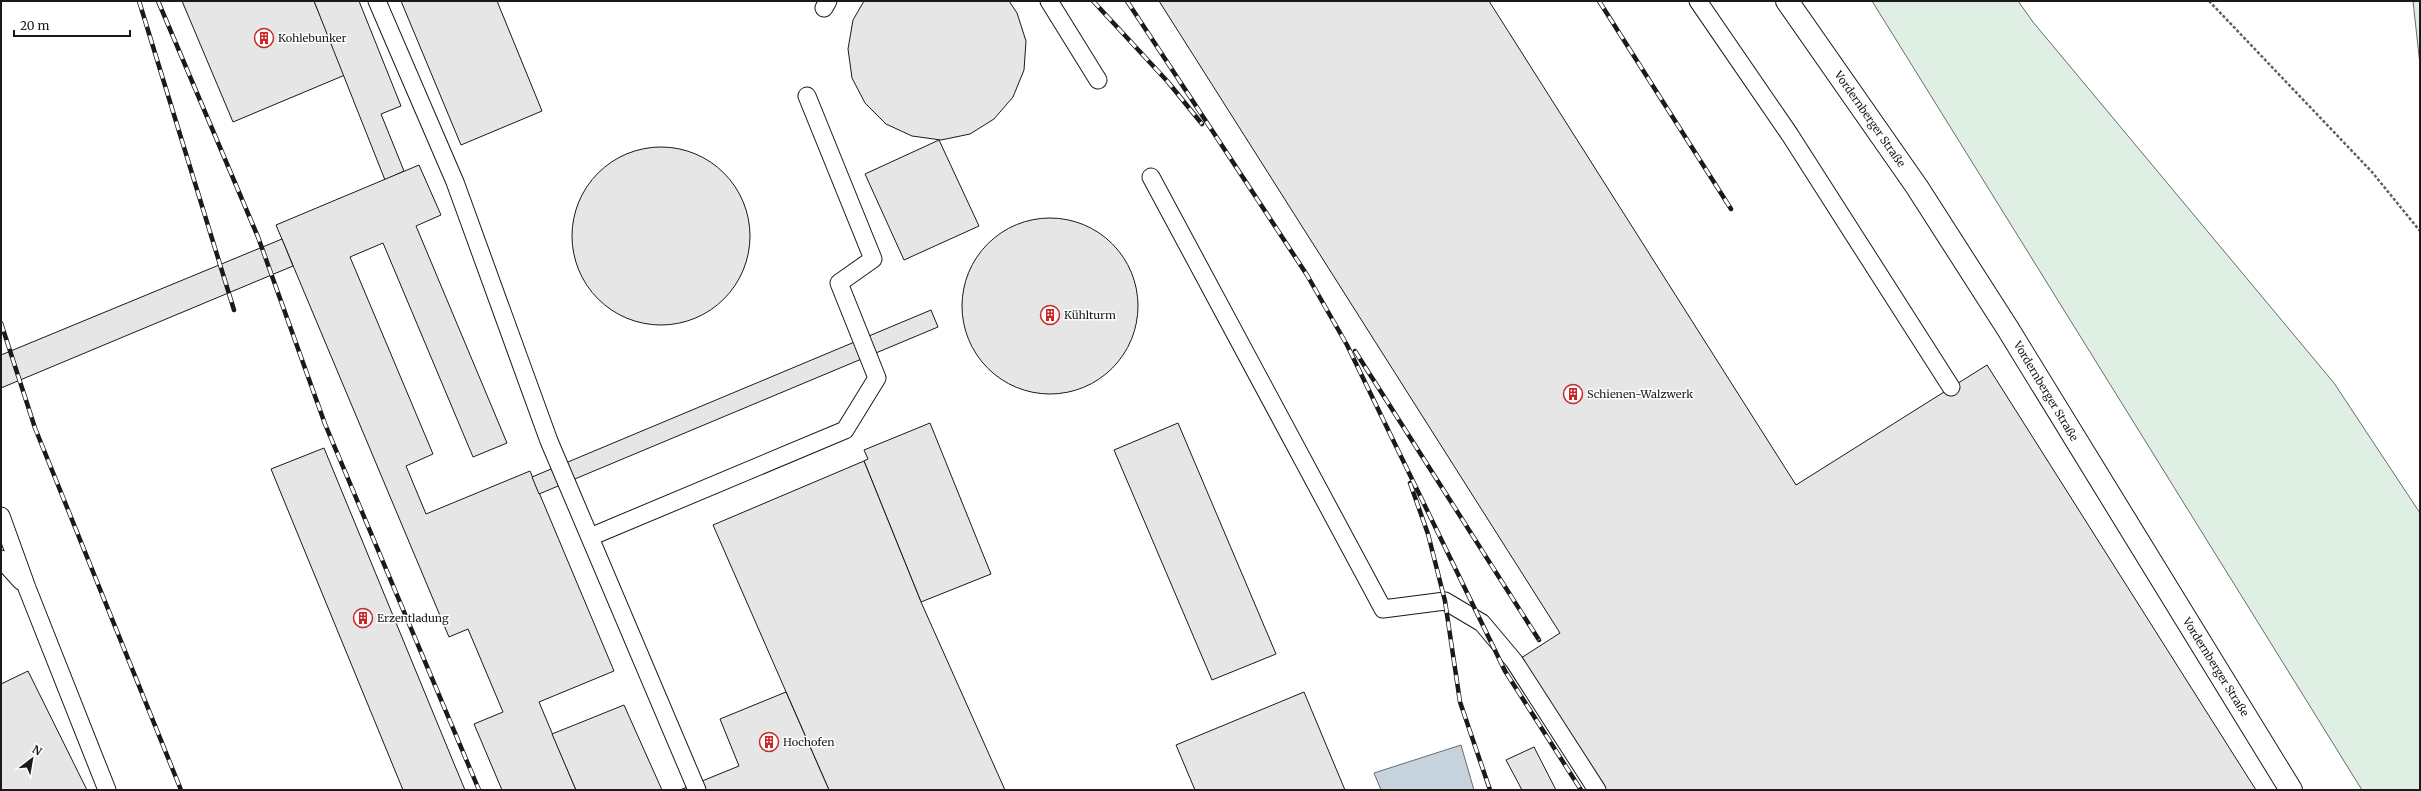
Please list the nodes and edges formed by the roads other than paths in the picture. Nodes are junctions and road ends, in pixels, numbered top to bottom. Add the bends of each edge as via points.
1 (378, 1) edge
2 (1049, 1) edge
3 (1698, 1) edge
4 (1787, 1) edge
5 (1098, 80) dead end
6 (807, 96) dead end
7 (1151, 177) dead end
8 (1951, 387) dead end
9 (1, 516) edge
10 (590, 537) junction
11 (1, 559) edge
12 (26, 588) junction
13 (107, 790) edge
14 (698, 790) edge
15 (1597, 790) edge
16 (2291, 790) edge

1 - 10 lane via 455,182 549,441
2 - 5 lane
3 - 8 lane via 1790,135
4 - 16 main road, Vordernberger Straße via 1917,187 2008,329
6 - 10 lane via 873,259 839,283 878,378 844,430
7 - 15 lane via 1383,609 1445,601 1482,622 1514,661
9 - 12 lane
10 - 14 lane
11 - 12 lane
12 - 13 lane

